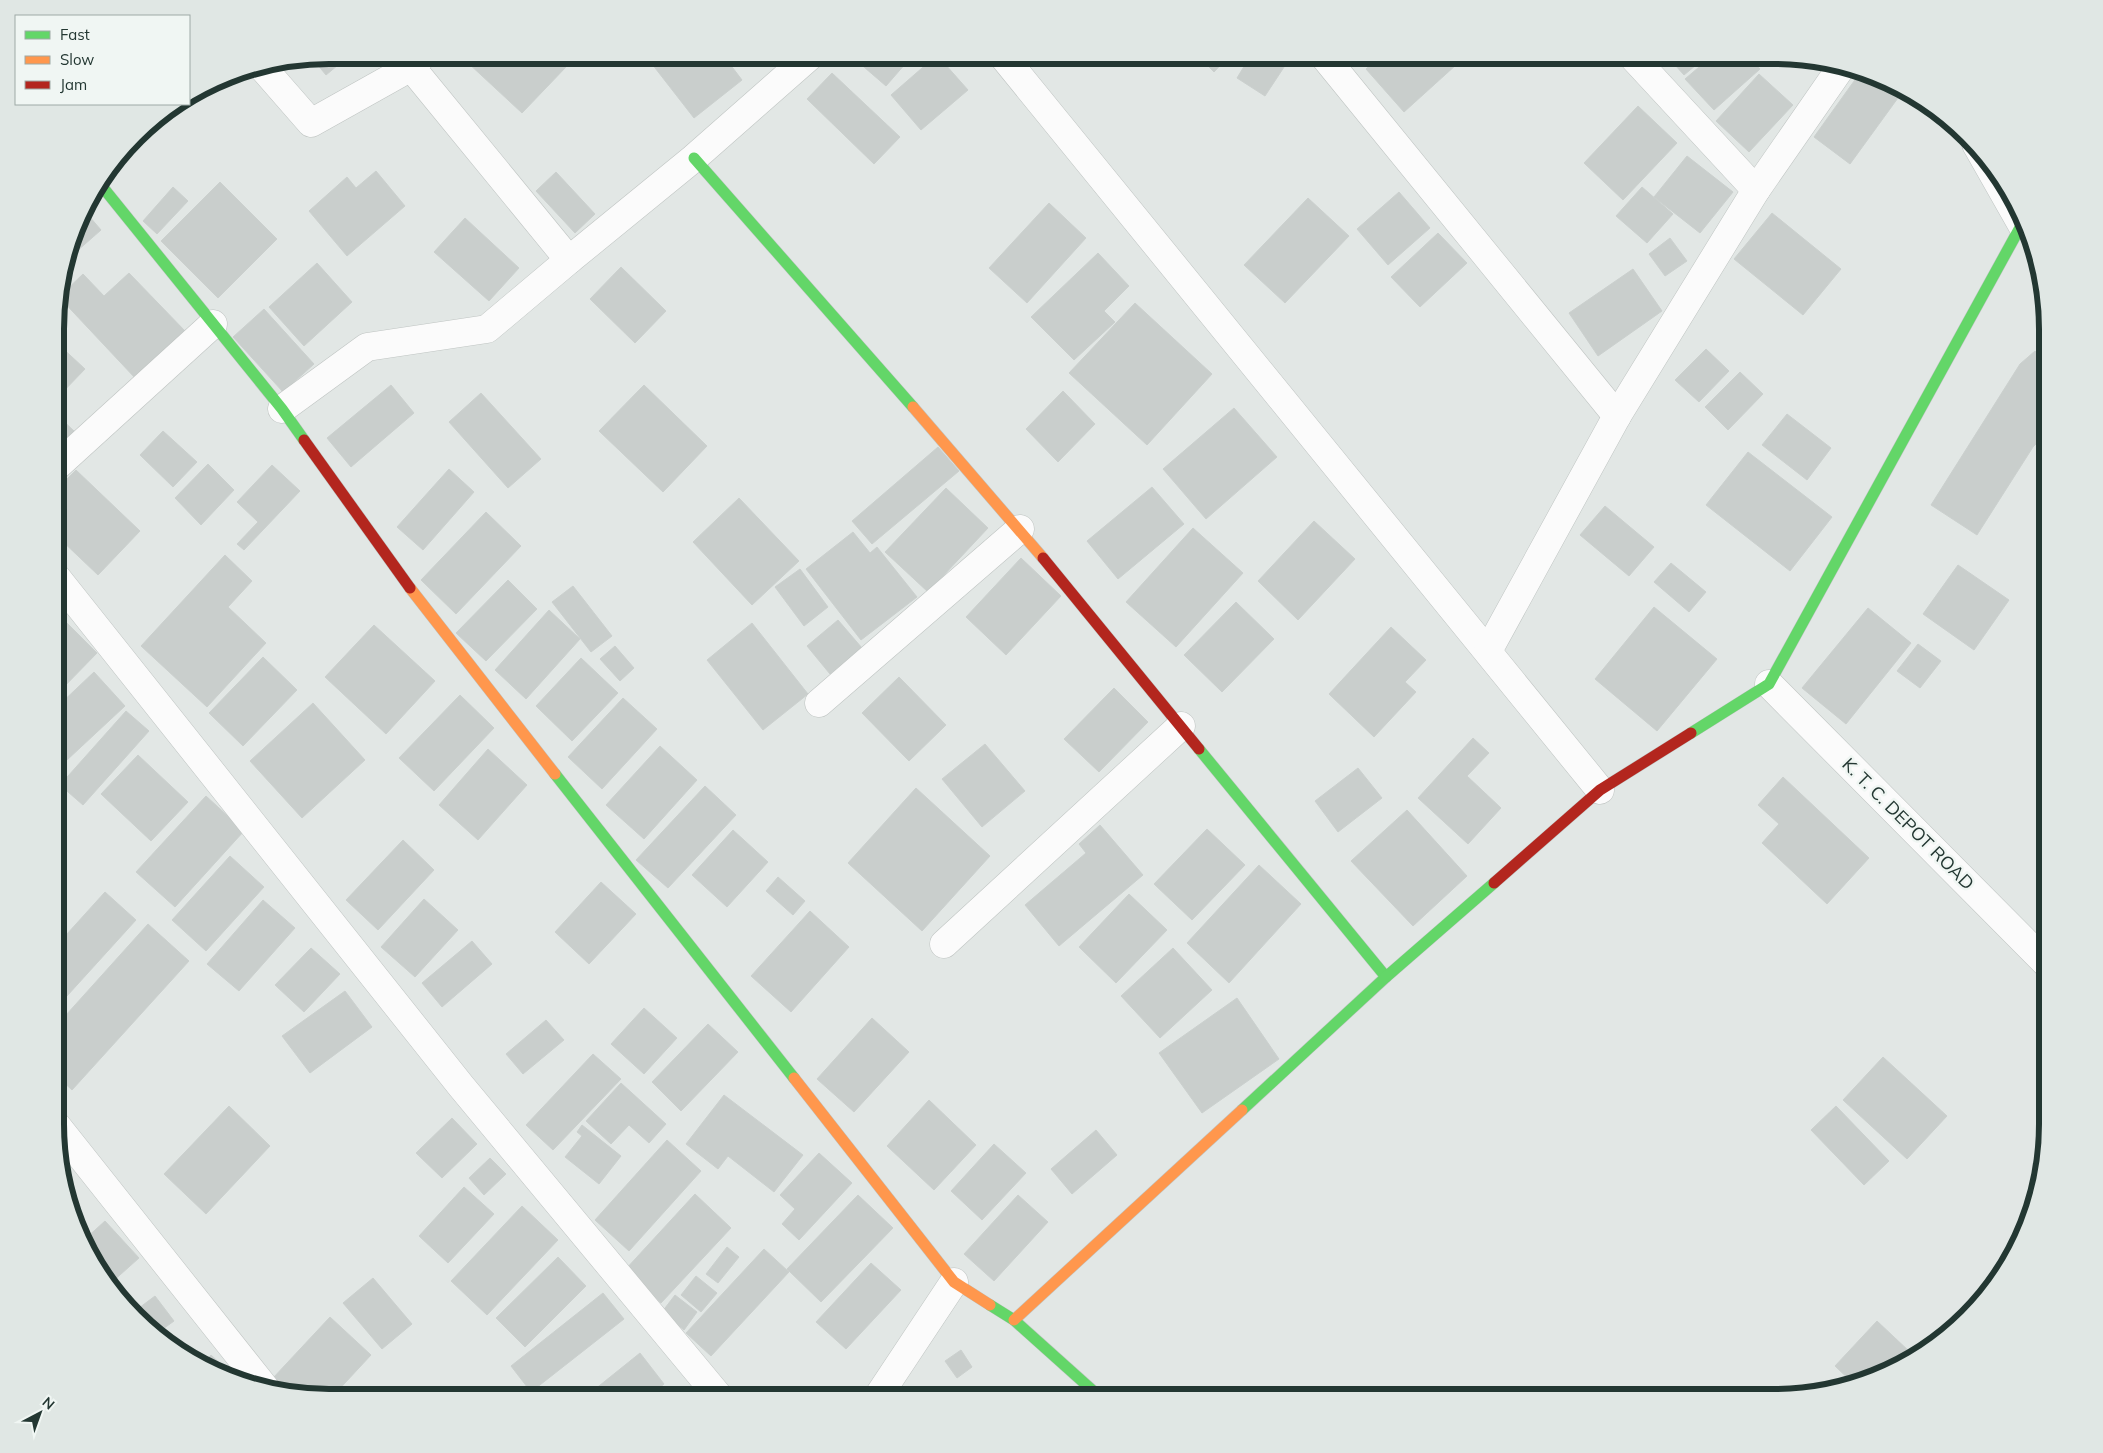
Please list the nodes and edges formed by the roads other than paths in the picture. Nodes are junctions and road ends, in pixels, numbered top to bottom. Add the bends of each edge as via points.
1 (412, 64) edge
2 (419, 64) edge
3 (800, 64) edge
4 (1009, 64) edge
5 (1330, 64) edge
6 (1639, 64) edge
7 (266, 72) edge
8 (1838, 72) edge
9 (694, 158) junction
10 (104, 189) edge
11 (1756, 190) junction
12 (2020, 229) edge
13 (569, 260) junction
14 (213, 324) junction
15 (282, 410) junction
16 (1617, 416) junction
17 (64, 460) edge
18 (1020, 529) junction
19 (64, 587) edge
20 (1488, 651) junction
21 (1769, 684) junction
22 (819, 703) dead end
23 (1181, 726) junction
24 (1600, 790) junction
25 (944, 944) dead end
26 (2039, 956) edge
27 (1386, 977) junction
28 (64, 1135) edge
29 (954, 1282) junction
30 (1014, 1320) junction
31 (257, 1379) edge
32 (713, 1389) edge
33 (883, 1389) edge
34 (1091, 1389) edge

1 - 7 street via 311,123
2 - 13 street
3 - 9 street
4 - 20 street
5 - 16 street
6 - 11 street
8 - 11 street
9 - 13 street
9 - 18 street
10 - 14 street
11 - 16 street
12 - 21 street
13 - 15 street via 487,329 368,347
14 - 15 street
14 - 17 street
15 - 29 street via 422,605
16 - 20 street
18 - 22 street
18 - 23 street
19 - 32 street via 461,1086
20 - 24 street
21 - 24 street
21 - 26 street, K. T. C. DEPOT ROAD
23 - 25 street
23 - 27 street
24 - 27 street
27 - 30 street
28 - 31 street
29 - 30 street
29 - 33 street
30 - 34 street

